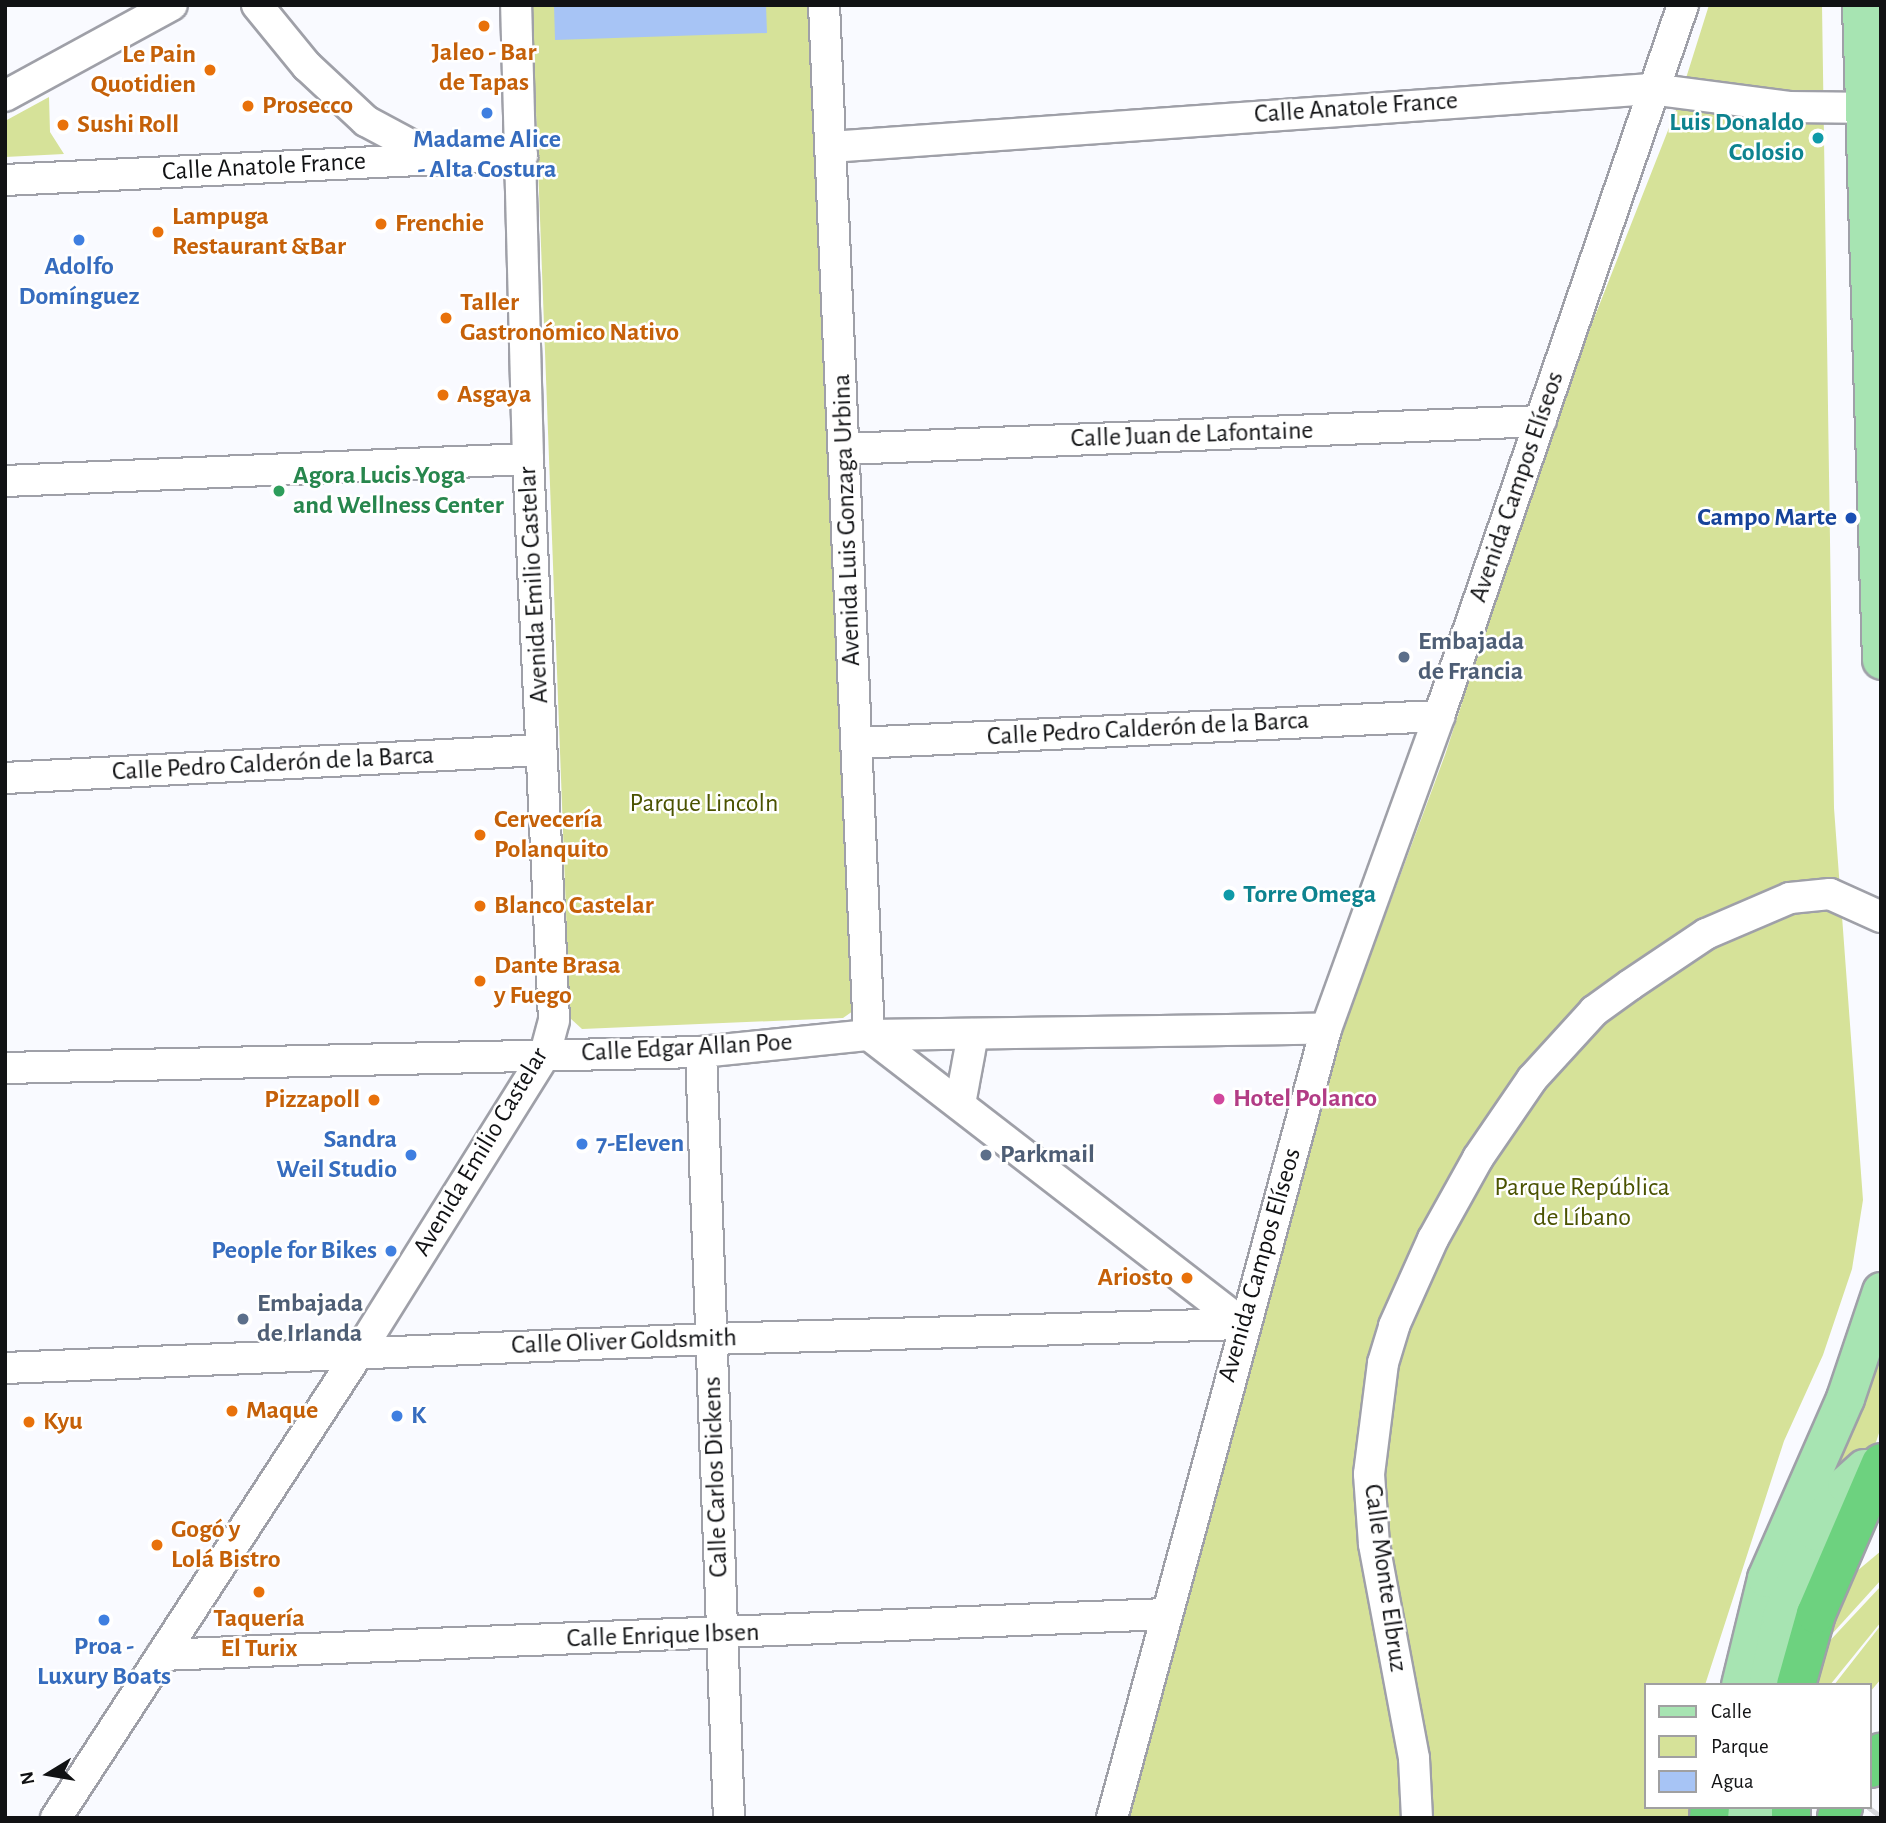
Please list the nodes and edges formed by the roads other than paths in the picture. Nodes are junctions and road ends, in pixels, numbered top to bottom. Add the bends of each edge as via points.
1 (172, 5) edge
2 (257, 5) edge
3 (516, 5) edge
4 (824, 5) edge
5 (1683, 5) edge
6 (1861, 5) edge
7 (1651, 89) junction
8 (5, 96) edge
9 (1872, 108) edge
10 (830, 147) junction
11 (522, 155) junction
12 (438, 159) junction
13 (5, 180) edge
14 (1540, 421) junction
15 (844, 449) junction
16 (528, 459) junction
17 (5, 481) edge
18 (1881, 660) edge
19 (1439, 716) junction
20 (856, 743) junction
21 (541, 750) junction
22 (5, 778) edge
23 (1881, 917) edge
24 (1326, 1029) junction
25 (973, 1034) junction
26 (869, 1035) junction
27 (701, 1052) junction
28 (545, 1054) junction
29 (5, 1068) edge
30 (960, 1104) junction
31 (1878, 1302) edge
32 (1243, 1324) junction
33 (711, 1339) junction
34 (359, 1352) junction
35 (5, 1368) edge
36 (1872, 1466) edge
37 (1164, 1614) junction
38 (722, 1634) junction
39 (162, 1655) junction
40 (1740, 1683) edge
41 (1768, 1683) edge
42 (1797, 1683) edge
43 (56, 1818) edge
44 (729, 1818) edge
45 (1112, 1818) edge
46 (1417, 1818) edge

1 - 8 street
2 - 12 street via 307,66 366,121
3 - 11 street, Avenida Emilio Castelar
4 - 10 street, Avenida Luis Gonzaga Urbina
5 - 7 street, Avenida Campos Elíseos
6 - 9 main road
7 - 9 street, Calle Anatole France via 1789,107
7 - 10 street, Calle Anatole France
7 - 14 street, Avenida Campos Elíseos
9 - 18 main road
10 - 15 street, Avenida Luis Gonzaga Urbina
11 - 12 street, Calle Anatole France
11 - 16 street, Avenida Emilio Castelar
12 - 13 street, Calle Anatole France
14 - 15 street, Calle Juan de Lafontaine
14 - 19 street, Avenida Campos Elíseos
15 - 20 street, Avenida Luis Gonzaga Urbina
16 - 17 street
16 - 21 street, Avenida Emilio Castelar
19 - 20 street, Calle Pedro Calderón de la Barca
19 - 24 street, Avenida Campos Elíseos
20 - 26 street, Avenida Luis Gonzaga Urbina
21 - 22 street, Calle Pedro Calderón de la Barca
21 - 28 street, Avenida Emilio Castelar via 554,1020
23 - 46 street, Calle Monte Elbruz via 1830,894 1790,898 1717,928 1630,985 1594,1011 1532,1079 1478,1158 1433,1239 1382,1363 1369,1474 1374,1544 1414,1758
24 - 25 street, Calle Edgar Allan Poe
24 - 32 street, Avenida Campos Elíseos
25 - 26 street, Calle Edgar Allan Poe
25 - 30 street
26 - 27 street, Calle Edgar Allan Poe
26 - 30 street
27 - 28 street, Calle Edgar Allan Poe
27 - 33 street, Calle Carlos Dickens
28 - 29 street, Calle Edgar Allan Poe
28 - 34 street, Avenida Emilio Castelar
30 - 32 street
31 - 40 main road via 1845,1398 1766,1578
32 - 33 street, Calle Oliver Goldsmith
32 - 37 street, Avenida Campos Elíseos
33 - 34 street, Calle Oliver Goldsmith
33 - 38 street, Calle Carlos Dickens
34 - 35 street, Calle Oliver Goldsmith
34 - 39 street, Avenida Emilio Castelar
36 - 41 main road via 1846,1484 1815,1531 1781,1617
36 - 42 highway
37 - 38 street, Calle Enrique Ibsen
37 - 45 street, Avenida Campos Elíseos
38 - 39 street, Calle Enrique Ibsen
38 - 44 street, Calle Carlos Dickens
39 - 43 street, Avenida Emilio Castelar

